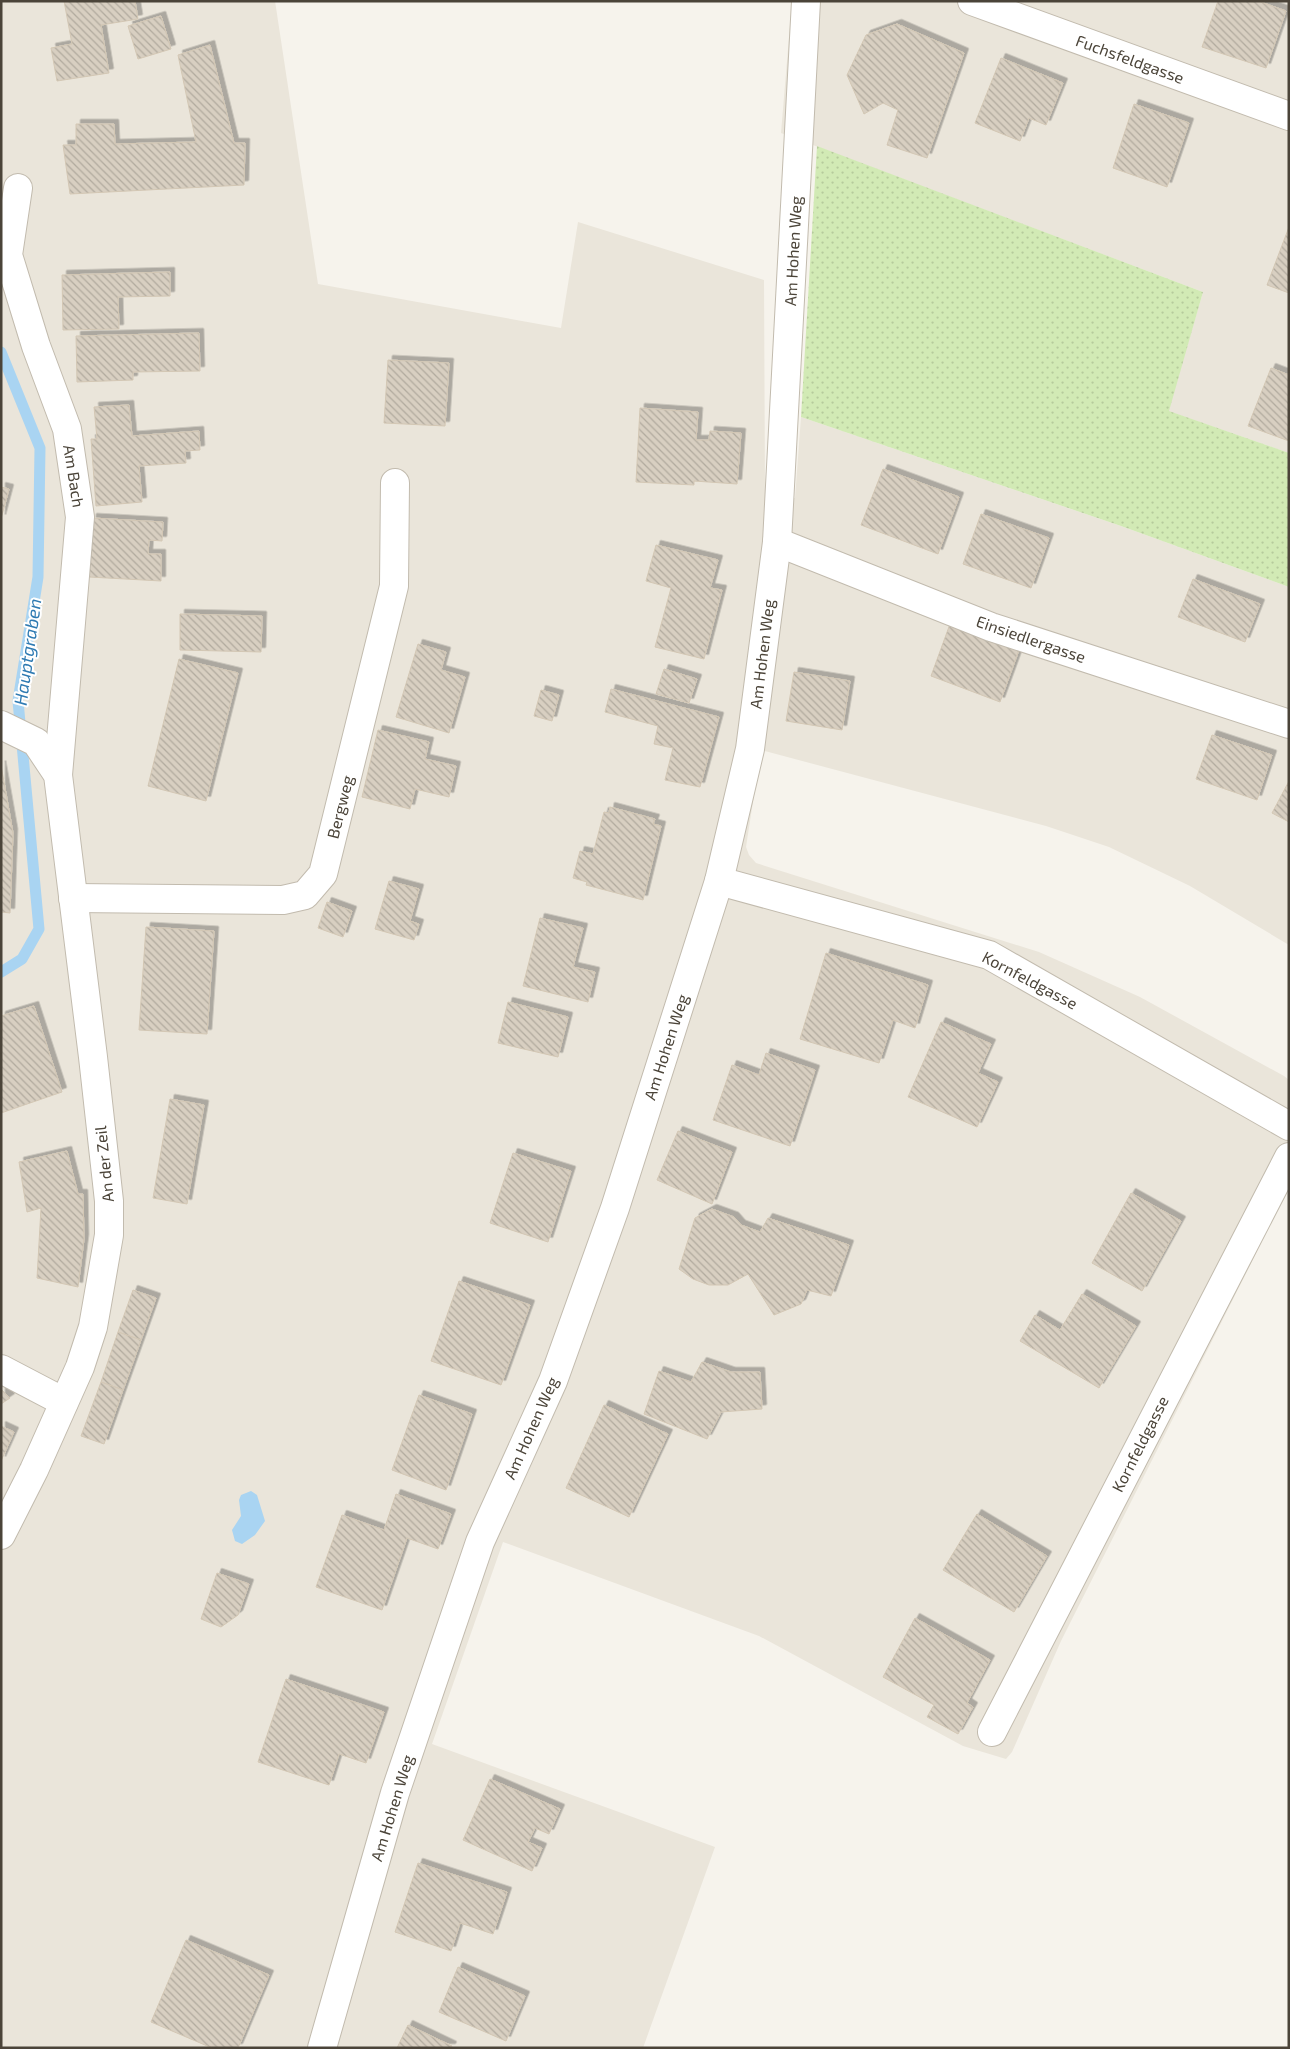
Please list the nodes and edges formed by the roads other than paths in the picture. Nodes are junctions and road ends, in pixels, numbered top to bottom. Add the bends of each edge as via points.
1 (806, 1) edge
2 (972, 1) edge
3 (1289, 116) edge
4 (18, 188) dead end
5 (395, 483) dead end
6 (777, 542) junction
7 (1289, 724) edge
8 (1, 725) edge
9 (58, 775) junction
10 (719, 881) junction
11 (73, 898) junction
12 (1289, 1126) edge
13 (1289, 1158) edge
14 (1, 1369) edge
15 (64, 1402) junction
16 (1, 1535) edge
17 (992, 1732) dead end
18 (322, 2048) edge

1 - 6 street, Am Hohen Weg
2 - 3 street, Fuchsfeldgasse
4 - 9 street, Am Bach via 8,256 36,346 67,429 80,517
5 - 11 street, Bergweg via 394,586 323,874 305,895 283,900
6 - 7 street, Einsiedlergasse via 991,627
6 - 10 street, Am Hohen Weg via 750,749
8 - 9 street via 36,742
9 - 11 street, An der Zeil
10 - 12 street, Kornfeldgasse via 989,955
10 - 18 street, Am Hohen Weg via 615,1208 553,1381 480,1542 395,1793
11 - 15 street, An der Zeil via 109,1201 109,1234 93,1327
13 - 17 street, Kornfeldgasse
14 - 15 street
15 - 16 street, An der Zeil

